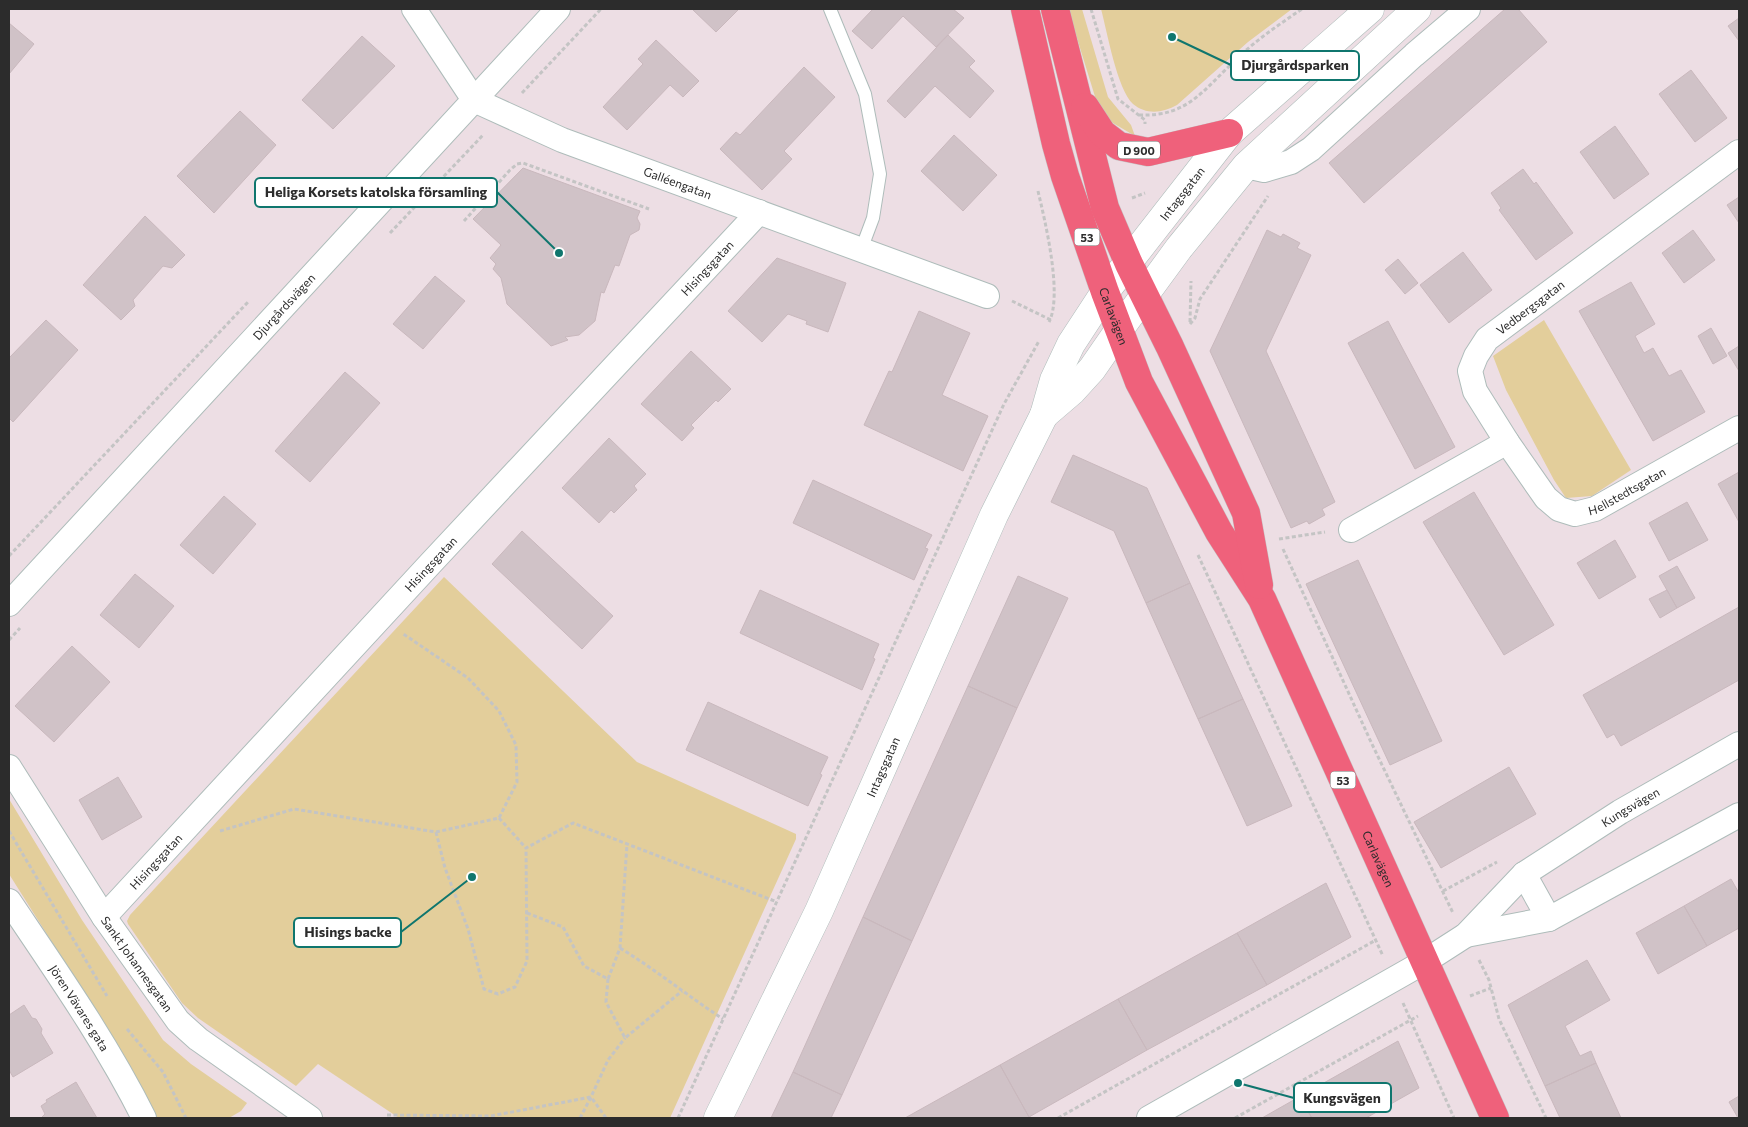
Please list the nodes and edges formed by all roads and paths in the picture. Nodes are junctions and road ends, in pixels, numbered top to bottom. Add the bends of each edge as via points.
1 (414, 9) edge
2 (558, 9) edge
3 (830, 9) edge
4 (1025, 9) edge
5 (1055, 9) edge
6 (1091, 9) edge
7 (1302, 9) edge
8 (1370, 9) edge
9 (1417, 9) edge
10 (1468, 9) edge
11 (1074, 90) junction
12 (474, 100) junction
13 (1138, 115) junction
14 (1145, 120) dead end
15 (1229, 133) junction
16 (1739, 152) edge
17 (1291, 162) junction
18 (1246, 166) junction
19 (649, 209) dead end
20 (759, 212) junction
21 (464, 221) dead end
22 (1045, 222) dead end
23 (861, 250) junction
24 (1129, 264) junction
25 (1191, 273) dead end
26 (1105, 292) junction
27 (1144, 295) junction
28 (987, 296) joint
29 (1190, 312) dead end
30 (1050, 319) junction
31 (1190, 324) dead end
32 (1046, 328) dead end
33 (1119, 330) junction
34 (1041, 336) dead end
35 (1044, 416) junction
36 (1739, 428) edge
37 (1507, 442) junction
38 (1351, 530) joint
39 (1195, 549) dead end
40 (1262, 599) junction
41 (9, 604) edge
42 (400, 632) dead end
43 (1739, 744) edge
44 (9, 767) edge
45 (1739, 815) edge
46 (499, 818) junction
47 (9, 831) edge
48 (436, 832) junction
49 (211, 834) dead end
50 (627, 844) junction
51 (526, 848) junction
52 (1524, 874) junction
53 (9, 901) edge
54 (777, 902) junction
55 (527, 913) junction
56 (104, 917) junction
57 (1548, 919) junction
58 (1466, 935) junction
59 (1376, 940) junction
60 (620, 948) junction
61 (1380, 951) dead end
62 (1424, 962) junction
63 (608, 979) junction
64 (682, 991) junction
65 (110, 1002) dead end
66 (723, 1019) junction
67 (124, 1026) dead end
68 (625, 1038) junction
69 (591, 1097) junction
70 (387, 1116) dead end
71 (144, 1118) edge
72 (186, 1118) edge
73 (310, 1118) edge
74 (580, 1118) edge
75 (606, 1118) edge
76 (678, 1118) edge
77 (718, 1118) edge
78 (1058, 1118) edge
79 (1149, 1118) edge
80 (1235, 1118) edge
81 (1454, 1118) edge
82 (1495, 1118) edge
83 (1546, 1118) edge

1 - 12 street
2 - 12 street, Djurgårdsvägen
3 - 23 lane via 865,94 880,174 874,218
4 - 26 main road, Carlavägen / 53 via 1065,176
5 - 11 main road, Carlavägen / 53
6 - 13 path via 1118,99
7 - 13 path via 1238,58 1196,98 1166,114
8 - 15 street, Intagsgatan / D 900
9 - 18 street, Intagsgatan
10 - 17 street via 1311,149
11 - 15 main road, D 900 via 1102,133 1119,146 1148,152
11 - 24 main road, Carlavägen / 53 via 1105,208
12 - 20 street, Galléengatan via 562,140
12 - 41 street, Djurgårdsvägen
13 - 14 path
15 - 24 street, Intagsgatan / D 900
16 - 37 street, Vedbergsgatan via 1487,339 1470,371 1474,391
17 - 18 street via 1264,170
17 - 31 path via 1200,299
18 - 27 street, Intagsgatan
19 - 21 path via 523,163 510,170
20 - 23 street, Galléengatan
20 - 56 street, Hisingsgatan
22 - 30 path via 1052,254
23 - 28 street, Galléengatan
24 - 26 street, Intagsgatan / D 900
24 - 27 main road, Carlavägen / 53
25 - 29 path
26 - 33 main road, Carlavägen / 53
26 - 35 street, Intagsgatan via 1071,344 1054,380
27 - 33 street, Intagsgatan
27 - 40 main road, Carlavägen / 53 via 1246,513
28 - 30 path via 1010,300
30 - 32 path
33 - 35 street, Intagsgatan via 1092,369
33 - 40 main road, Carlavägen / 53 via 1139,382 1219,532
34 - 54 path via 1004,404
35 - 77 street, Intagsgatan via 994,515 819,911
36 - 37 street, Hellstedtsgatan via 1595,508 1575,514 1559,509 1546,498
37 - 38 street
38 - 58 path via 1314,532 1278,539 1371,742
39 - 59 path
40 - 62 main road, Carlavägen / 53
42 - 46 path via 468,678 499,711 516,745 517,782
43 - 52 street, Kungsvägen via 1620,812
44 - 56 street, Sankt Johannesgatan
45 - 57 street, Kungsvägen
46 - 48 path
46 - 51 path
47 - 65 path
48 - 49 path via 294,809
48 - 55 path via 445,868 468,928 484,989 498,994 515,987 527,961
50 - 51 path via 573,823
50 - 54 path
50 - 60 path
51 - 55 path
52 - 57 street
52 - 58 street, Kungsvägen
53 - 71 street, Jören Vävares gata via 126,1082
54 - 66 path
55 - 63 path via 563,927 584,966
56 - 73 street, Sankt Johannesgatan via 178,1021 198,1039
57 - 58 street, Kungsvägen
58 - 62 street, Kungsvägen
58 - 83 path via 1489,980 1499,1019
59 - 61 path
59 - 78 path
60 - 63 path
60 - 64 path
62 - 79 street, Kungsvägen
62 - 82 main road, Carlavägen / 53
63 - 68 path via 606,1002
64 - 66 path
64 - 68 path
66 - 76 path
67 - 72 path via 164,1072
68 - 69 path via 608,1060
69 - 70 path via 492,1116
69 - 74 path
69 - 75 path
80 - 81 path via 1410,1020

